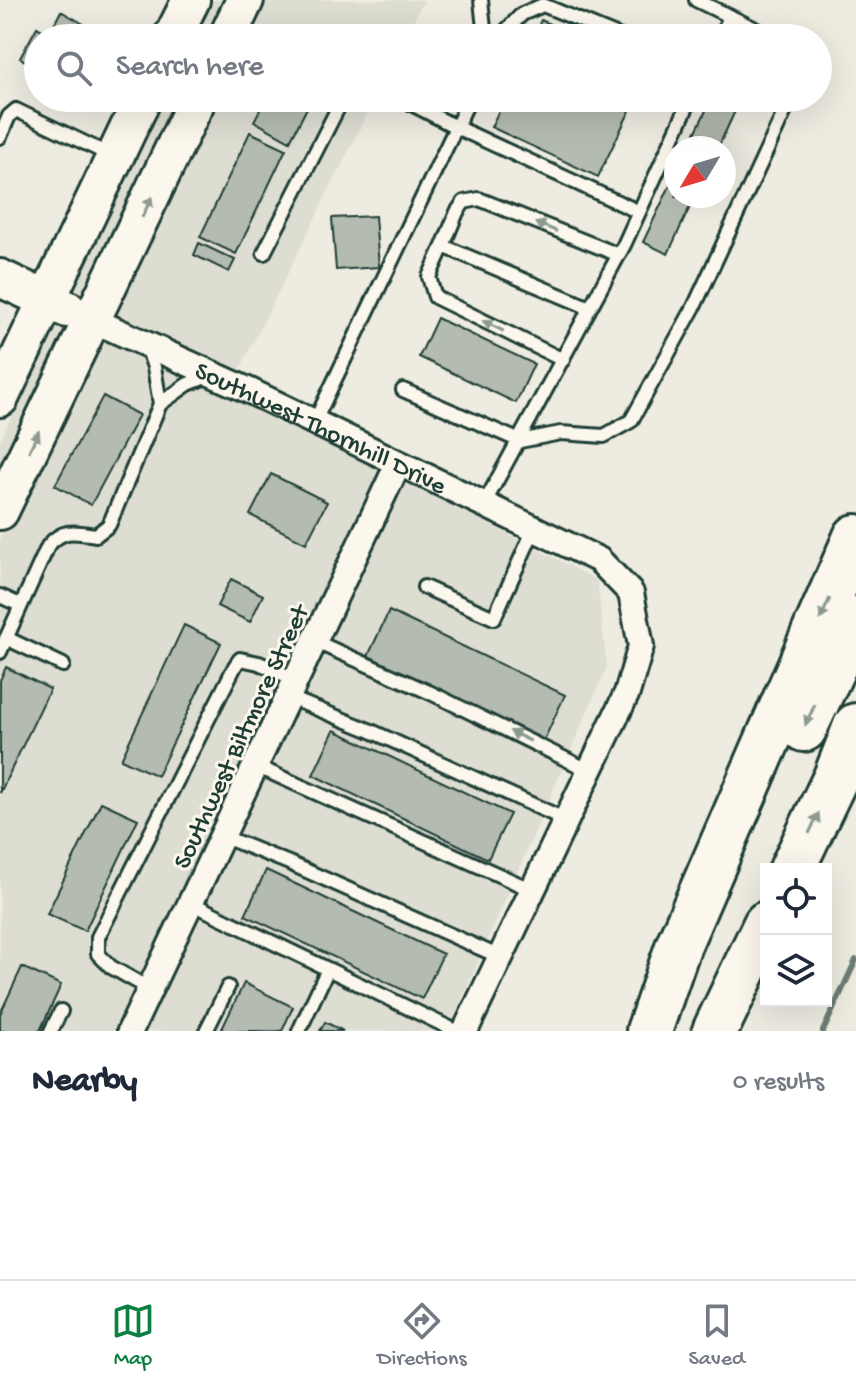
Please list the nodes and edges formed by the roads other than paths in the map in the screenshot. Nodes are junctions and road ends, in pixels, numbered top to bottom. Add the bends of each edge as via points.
1 (191, 0) edge
2 (245, 0) edge
3 (481, 0) edge
4 (696, 0) edge
5 (730, 17) junction
6 (179, 24) edge
7 (234, 24) edge
8 (484, 24) edge
9 (512, 24) edge
10 (589, 24) edge
11 (727, 24) edge
12 (745, 24) edge
13 (136, 112) edge
14 (191, 112) edge
15 (336, 112) edge
16 (427, 112) edge
17 (463, 112) edge
18 (685, 112) edge
19 (785, 112) edge
20 (456, 127) junction
21 (0, 137) edge
22 (114, 158) junction
23 (639, 212) junction
24 (443, 246) junction
25 (264, 253) dead end
26 (619, 255) junction
27 (0, 278) edge
28 (46, 300) junction
29 (590, 308) junction
30 (93, 320) junction
31 (146, 345) junction
32 (563, 360) junction
33 (212, 375) junction
34 (403, 390) dead end
35 (0, 398) edge
36 (160, 404) junction
37 (314, 423) junction
38 (520, 441) junction
39 (398, 464) junction
40 (483, 506) junction
41 (0, 511) edge
42 (534, 529) junction
43 (856, 537) edge
44 (424, 587) dead end
45 (0, 596) edge
46 (20, 605) junction
47 (856, 619) edge
48 (6, 638) junction
49 (314, 641) junction
50 (0, 652) edge
51 (63, 665) dead end
52 (292, 689) junction
53 (856, 726) edge
54 (846, 762) edge
55 (256, 766) junction
56 (590, 771) junction
57 (566, 820) junction
58 (222, 836) junction
59 (795, 863) edge
60 (532, 890) junction
61 (191, 903) junction
62 (761, 935) edge
63 (500, 957) junction
64 (327, 971) junction
65 (228, 987) dead end
66 (150, 989) junction
67 (61, 1011) dead end
68 (51, 1031) edge
69 (130, 1031) edge
70 (206, 1031) edge
71 (299, 1031) edge
72 (456, 1031) edge
73 (465, 1031) edge
74 (649, 1031) edge
75 (657, 1031) edge
76 (715, 1031) edge

1 - 6 main road
2 - 7 main road
3 - 8 lane
4 - 5 lane
5 - 11 lane
5 - 12 lane
9 - 10 lane via 543,5
13 - 22 main road
30 -> 14 main road
15 - 25 lane
16 - 20 lane
17 - 20 lane
18 - 23 lane
19 - 38 lane via 694,307 631,421 604,436 561,433
20 - 23 lane
20 - 37 lane
21 - 22 lane via 16,110
22 - 28 main road
23 - 26 lane
26 -> 24 lane via 472,199 457,212
24 - 29 lane
32 -> 24 lane via 435,297 429,277
26 - 29 lane
27 - 28 main road, Southwest Thornhill Drive
28 - 30 main road, Southwest Thornhill Drive
28 - 35 main road
29 - 32 lane
30 - 31 street, Southwest Thornhill Drive
41 -> 30 main road
31 - 33 street, Southwest Thornhill Drive
31 - 36 lane
32 - 38 lane
33 - 36 lane
33 - 37 street, Southwest Thornhill Drive
34 - 38 lane
36 - 46 lane via 109,525 96,535 65,531 56,537
37 - 39 street, Southwest Thornhill Drive
38 - 40 lane
39 - 40 street, Southwest Thornhill Drive
39 - 49 street, Southwest Biltmore Street
40 - 42 street, Southwest Thornhill Drive
42 - 44 lane via 494,618
42 - 56 street, Southwest Thornhill Drive via 599,560 631,593 641,646 627,693
43 -> 74 highway via 679,944
45 - 46 lane
46 - 48 lane
47 -> 75 highway
48 - 50 lane
48 - 51 lane
49 - 52 street, Southwest Biltmore Street
56 -> 49 lane
52 - 55 street, Southwest Biltmore Street
52 - 57 lane
52 - 66 lane via 259,663 240,659 98,937 98,954 111,967
53 - 54 highway
59 -> 54 highway
55 - 58 street, Southwest Biltmore Street
55 - 60 lane
56 - 57 street
57 - 60 street
58 - 61 street, Southwest Biltmore Street
58 - 63 lane
60 - 63 street
61 - 64 lane
61 - 66 street, Southwest Biltmore Street
62 - 76 highway
63 - 73 street
64 - 71 lane
64 - 72 lane
65 - 70 lane
66 - 69 street, Southwest Biltmore Street
67 - 68 lane

